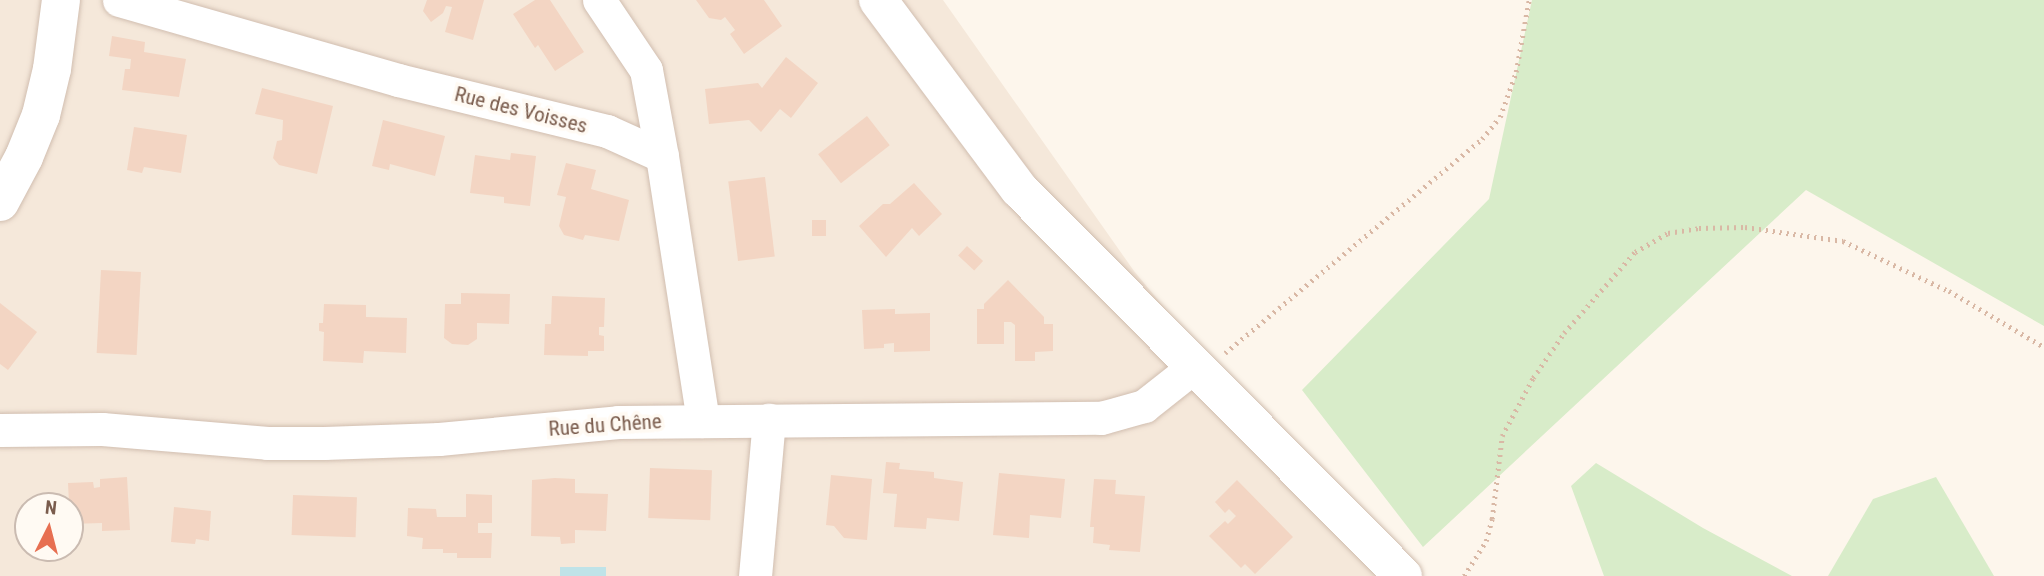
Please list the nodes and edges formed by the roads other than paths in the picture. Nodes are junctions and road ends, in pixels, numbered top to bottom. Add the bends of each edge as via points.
1 (61, 0) edge
2 (119, 0) edge
3 (599, 0) edge
4 (878, 0) edge
5 (662, 156) junction
6 (0, 202) edge
7 (1199, 368) junction
8 (769, 420) junction
9 (703, 421) junction
10 (0, 430) edge
11 (755, 576) edge
12 (1403, 576) edge

1 - 6 main road via 41,115
2 - 5 street, Rue des Voisses via 398,80 607,131
3 - 5 street via 646,70
4 - 7 main road via 1018,188
5 - 9 street
7 - 8 street, Rue du Chêne via 1144,406 1101,418
7 - 12 main road
8 - 9 street, Rue du Chêne
8 - 11 street
9 - 10 street, Rue du Chêne via 618,422 439,439 324,443 267,443 103,429

